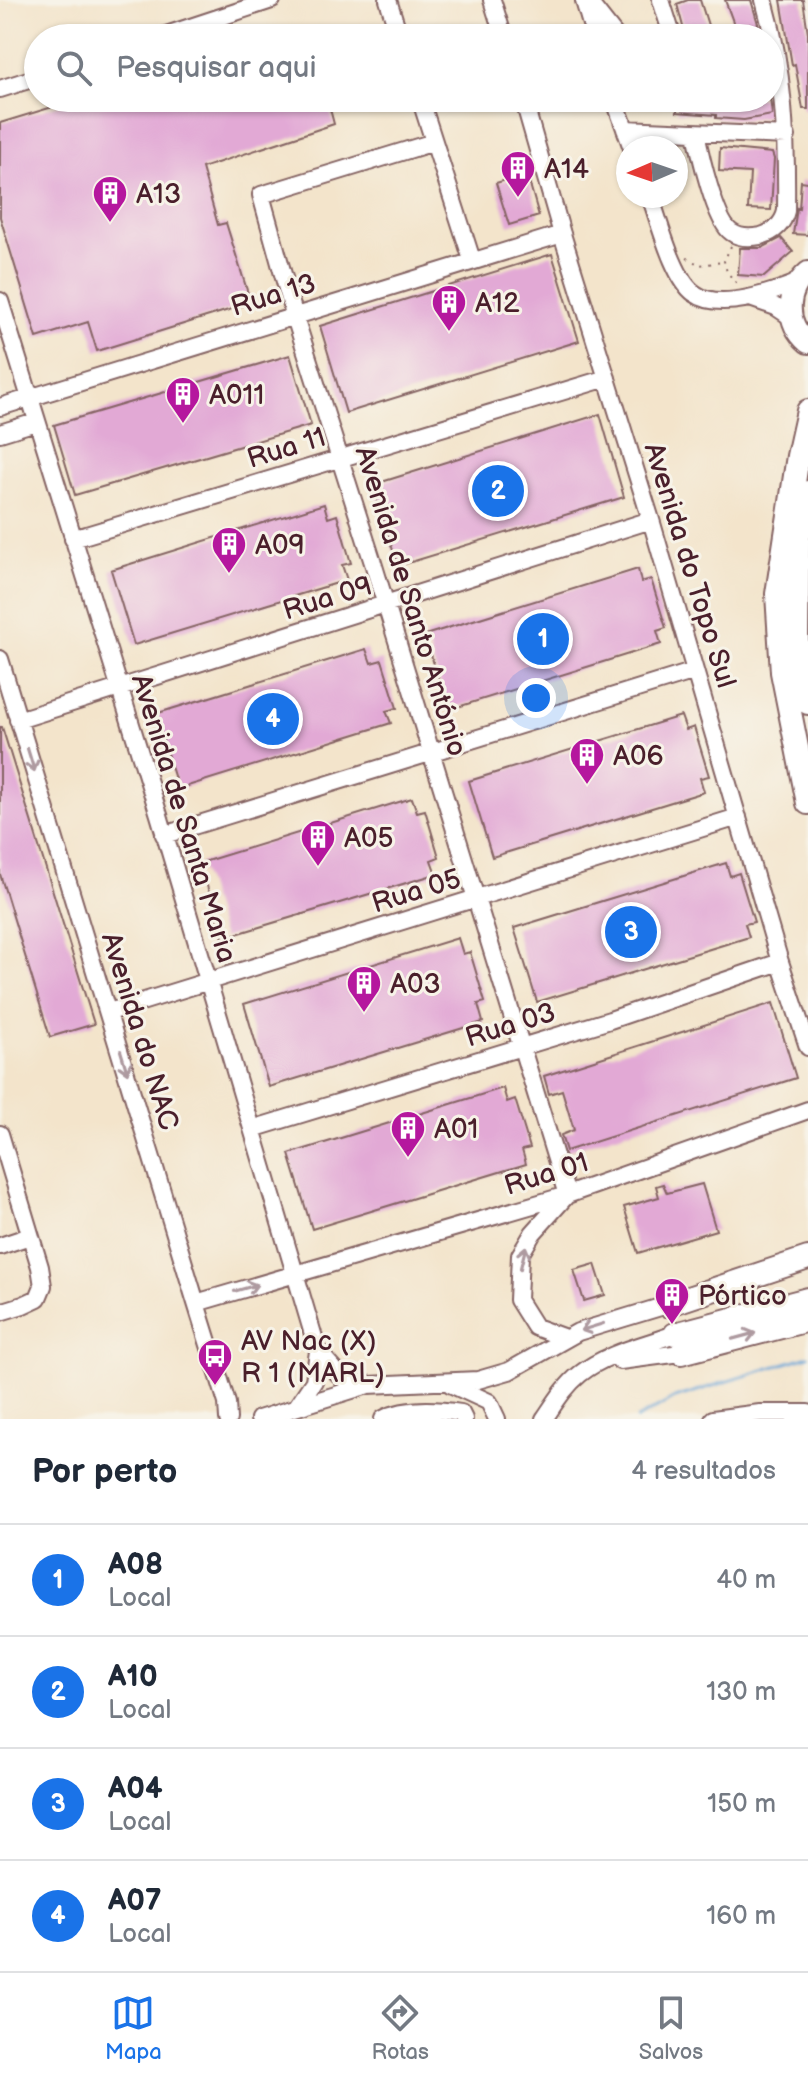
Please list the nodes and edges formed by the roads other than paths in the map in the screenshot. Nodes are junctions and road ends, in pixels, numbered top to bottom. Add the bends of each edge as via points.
1 (272, 0) edge
2 (388, 0) edge
3 (492, 0) edge
4 (585, 0) edge
5 (661, 0) edge
6 (764, 0) edge
7 (199, 24) edge
8 (396, 24) edge
9 (500, 24) edge
10 (591, 24) edge
11 (605, 24) edge
12 (669, 24) edge
13 (771, 24) edge
14 (24, 81) edge
15 (0, 89) edge
16 (424, 112) edge
17 (527, 112) edge
18 (619, 112) edge
19 (782, 112) edge
20 (625, 129) junction
21 (696, 133) junction
22 (628, 136) edge
23 (787, 136) junction
24 (434, 142) junction
25 (654, 208) edge
26 (562, 234) junction
27 (472, 260) junction
28 (802, 278) edge
29 (749, 298) junction
30 (0, 301) edge
31 (294, 314) junction
32 (791, 317) junction
33 (808, 343) edge
34 (607, 378) junction
35 (29, 397) junction
36 (0, 407) edge
37 (808, 411) edge
38 (36, 422) junction
39 (0, 433) edge
40 (341, 457) junction
41 (808, 492) edge
42 (651, 520) junction
43 (73, 539) junction
44 (387, 605) junction
45 (0, 659) edge
46 (695, 671) junction
47 (119, 689) junction
48 (808, 703) edge
49 (18, 720) junction
50 (431, 751) junction
51 (804, 759) edge
52 (808, 790) edge
53 (808, 803) edge
54 (738, 817) junction
55 (164, 835) junction
56 (475, 898) junction
57 (780, 962) junction
58 (207, 982) junction
59 (109, 1012) junction
60 (521, 1047) junction
61 (808, 1047) edge
62 (808, 1110) edge
63 (252, 1129) junction
64 (0, 1134) edge
65 (567, 1195) junction
66 (30, 1236) junction
67 (0, 1246) edge
68 (808, 1258) edge
69 (295, 1274) junction
70 (808, 1275) edge
71 (749, 1279) junction
72 (808, 1299) edge
73 (196, 1303) junction
74 (667, 1305) joint
75 (0, 1312) edge
76 (808, 1320) edge
77 (565, 1338) junction
78 (678, 1343) junction
79 (318, 1351) junction
80 (437, 1382) junction
81 (368, 1385) junction
82 (297, 1406) junction
83 (808, 1413) edge
84 (413, 1415) edge
85 (776, 1416) edge
86 (228, 1419) edge
87 (259, 1419) edge
88 (383, 1419) edge
89 (464, 1419) edge
90 (497, 1419) edge
91 (544, 1419) edge
92 (713, 1419) edge

1 - 7 street
2 - 8 street
3 - 9 street
4 - 10 street
4 - 11 street
5 - 12 street
6 - 13 street
14 - 15 street
16 - 24 street
17 - 26 street, Avenida do Topo Sul
18 - 20 street
19 - 23 street
20 - 21 street
20 - 22 street
21 - 23 street
21 - 23 street via 724,224 742,237 762,235 783,220
24 - 27 street
24 - 31 street, Avenida de Santo António via 261,195
25 - 29 street via 683,280 695,294 717,301
26 - 27 street, Rua 13
26 - 34 street, Avenida do Topo Sul
27 - 31 street, Rua 13
28 - 29 street
28 - 32 main road via 792,294
29 - 32 street
30 - 35 street, Avenida de Santa Maria
31 - 35 street, Rua 13
31 - 40 street, Avenida de Santo António
32 - 33 main road
34 - 40 street, Rua 11
34 - 42 street, Avenida do Topo Sul
35 - 36 street, Rua 13
35 - 38 street, Avenida de Santa Maria
37 - 51 highway via 784,539 789,674
38 - 39 street
38 - 43 street, Avenida de Santa Maria
40 - 43 street, Rua 11
40 - 44 street, Avenida de Santo António
41 - 48 highway via 798,540 797,640
42 - 44 street, Rua 09
42 - 46 street, Avenida do Topo Sul
43 - 47 street, Avenida de Santa Maria
44 - 47 street, Rua 09
44 - 50 street, Avenida de Santo António
45 - 49 street, Avenida do NAC
46 - 50 street
46 - 54 street, Avenida do Topo Sul
47 - 49 street, Rua 09
47 - 55 street, Avenida de Santa Maria
49 -> 59 street, Avenida do NAC
50 - 55 street
50 - 56 street, Avenida de Santo António
51 - 52 highway
51 - 53 highway
54 - 56 street, Rua 05
54 - 57 street, Avenida do Topo Sul
55 - 58 street, Avenida de Santa Maria
56 - 58 street, Rua 05
56 - 60 street, Avenida de Santo António
57 - 60 street, Rua 03
57 - 61 street, Avenida do Topo Sul
58 - 59 street, Rua 05
58 - 63 street, Avenida de Santa Maria
59 -> 73 street, Avenida do NAC
60 - 63 street, Rua 03
60 - 65 street, Avenida de Santo António
62 - 65 street, Rua 01
63 - 69 street, Avenida de Santa Maria
64 - 66 street
65 - 69 street, Rua 01
77 -> 65 street via 535,1327 518,1300 520,1255
66 - 67 street
66 - 75 street via 43,1286 38,1298
68 - 71 highway
73 -> 69 street, Rua 01
69 - 79 street, Avenida de Santa Maria
70 - 71 highway
71 - 74 highway
72 - 78 highway
73 - 86 street, Avenida do NAC
74 -> 77 street
78 -> 76 highway
77 - 80 street via 509,1371 478,1380
78 - 91 street via 651,1358 598,1363 578,1375
79 - 81 street, Avenida de Santa Maria via 341,1377
79 - 82 street via 314,1381
80 - 81 street
80 - 84 street
80 - 90 street via 489,1402
81 - 82 street
82 - 87 street
83 - 85 street
84 - 88 street
84 - 89 street via 461,1413
85 - 92 street

